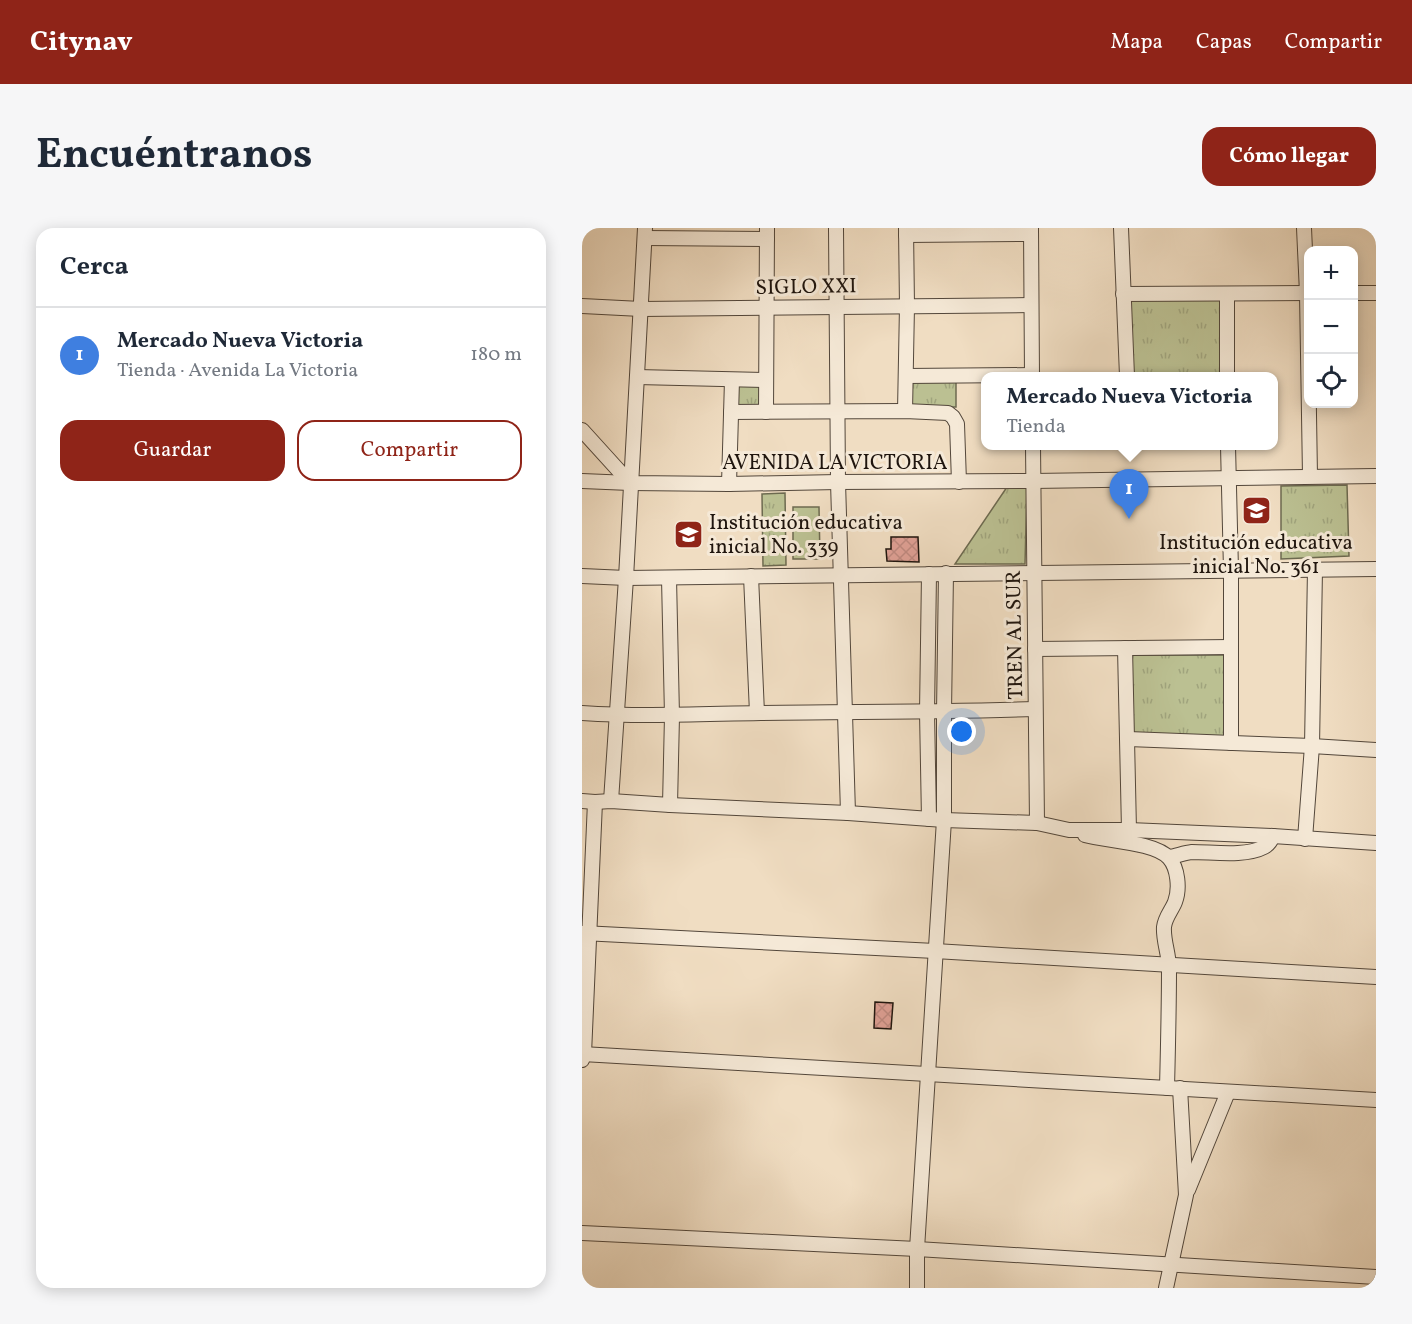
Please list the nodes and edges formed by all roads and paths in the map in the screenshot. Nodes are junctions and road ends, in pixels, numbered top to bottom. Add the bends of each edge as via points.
1 (836, 228) edge
2 (1121, 228) edge
3 (1304, 228) edge
4 (953, 231) edge
5 (1031, 231) edge
6 (906, 232) edge
7 (645, 233) edge
8 (730, 233) edge
9 (767, 234) edge
10 (1305, 246) edge
11 (1304, 293) edge
12 (1358, 293) edge
13 (1376, 293) edge
14 (1123, 294) junction
15 (1227, 294) junction
16 (1308, 300) edge
17 (1031, 305) junction
18 (582, 306) edge
19 (837, 306) junction
20 (907, 306) junction
21 (767, 308) junction
22 (641, 309) junction
23 (1032, 372) edge
24 (1127, 372) edge
25 (1227, 372) edge
26 (906, 376) junction
27 (981, 376) edge
28 (637, 377) junction
29 (732, 380) junction
30 (766, 380) junction
31 (837, 411) junction
32 (905, 411) junction
33 (731, 412) junction
34 (766, 412) junction
35 (582, 430) edge
36 (1033, 450) edge
37 (1228, 450) edge
38 (1310, 476) junction
39 (1376, 476) edge
40 (1229, 477) junction
41 (582, 481) edge
42 (1033, 481) junction
43 (838, 482) junction
44 (959, 482) junction
45 (630, 483) junction
46 (729, 484) junction
47 (1315, 569) junction
48 (1376, 569) edge
49 (1231, 570) junction
50 (1034, 572) junction
51 (946, 573) junction
52 (929, 574) junction
53 (841, 575) junction
54 (582, 576) edge
55 (751, 576) junction
56 (626, 578) junction
57 (669, 578) junction
58 (1231, 647) junction
59 (1125, 648) junction
60 (1035, 650) junction
61 (1035, 709) junction
62 (845, 712) junction
63 (927, 712) junction
64 (944, 712) junction
65 (582, 713) edge
66 (757, 713) junction
67 (617, 716) junction
68 (672, 716) junction
69 (1128, 739) junction
70 (1231, 743) junction
71 (1312, 746) junction
72 (1376, 750) edge
73 (588, 801) edge
74 (611, 801) junction
75 (670, 805) junction
76 (848, 813) junction
77 (929, 819) junction
78 (944, 820) junction
79 (1037, 823) junction
80 (1069, 830) junction
81 (1129, 830) junction
82 (1273, 836) junction
83 (1305, 839) junction
84 (1376, 843) edge
85 (1169, 857) junction
86 (586, 933) edge
87 (935, 951) junction
88 (1169, 964) junction
89 (1376, 977) edge
90 (583, 1056) edge
91 (929, 1074) junction
92 (1174, 1088) junction
93 (1228, 1092) junction
94 (1376, 1100) edge
95 (1186, 1195) junction
96 (582, 1233) edge
97 (917, 1249) junction
98 (1172, 1264) junction
99 (1376, 1277) edge
100 (917, 1288) edge
101 (1166, 1288) edge

1 - 19 street
2 - 14 street
3 - 10 street
4 - 5 street
4 - 6 street
5 - 17 street
6 - 20 street
7 - 8 street
7 - 22 street
8 - 9 street
9 - 21 street
11 - 15 street
12 - 13 street
14 - 15 street
14 - 24 street
15 - 25 street
16 - 38 street
17 - 20 street, SIGLO XXI
17 - 23 street
18 - 22 street, SIGLO XXI
19 - 20 street, SIGLO XXI
19 - 21 street, SIGLO XXI
19 - 31 street
20 - 26 street
21 - 22 street, SIGLO XXI
21 - 30 street
22 - 28 street
26 - 27 street
26 - 32 street
28 - 29 street
28 - 45 street
29 - 30 street
29 - 33 street
30 - 34 street
31 - 32 street
31 - 34 street
31 - 43 street
32 - 44 street via 948,413 953,417 957,423
33 - 34 street
33 - 46 street
35 - 45 street
36 - 42 street, TREN AL SUR
37 - 40 street
38 - 39 street, AVENIDA LA VICTORIA
38 - 40 street, AVENIDA LA VICTORIA
40 - 42 street, AVENIDA LA VICTORIA
40 - 49 street
41 - 45 street, AVENIDA LA VICTORIA
42 - 44 street, AVENIDA LA VICTORIA
42 - 50 street, TREN AL SUR
43 - 44 street, AVENIDA LA VICTORIA
43 - 46 street, AVENIDA LA VICTORIA
43 - 53 street
45 - 46 street, AVENIDA LA VICTORIA
45 - 56 street
47 - 48 street
47 - 49 street
47 - 71 street
49 - 50 street
49 - 58 street
50 - 51 street
50 - 60 street, TREN AL SUR
51 - 52 street
51 - 64 street
52 - 53 street
52 - 63 street
53 - 55 street
53 - 62 street
54 - 56 street
55 - 57 street
55 - 66 street
56 - 57 street
56 - 67 street
57 - 68 street
58 - 59 street
58 - 70 street
59 - 60 street
59 - 69 street
60 - 61 street, TREN AL SUR
61 - 64 street
61 - 79 street, TREN AL SUR
62 - 63 street
62 - 66 street
62 - 76 street
63 - 64 street
63 - 77 street
64 - 78 street
65 - 67 street
66 - 68 street
67 - 68 street
67 - 74 street
68 - 75 street
69 - 70 street
69 - 81 street
70 - 71 street
71 - 72 street
71 - 83 street
73 - 74 street
73 - 86 street
74 - 75 street
75 - 76 street
76 - 77 street
77 - 78 street
78 - 79 street
78 - 87 street
79 - 80 street
80 - 81 street
80 - 85 street via 1147,846
81 - 82 street
82 - 83 street
82 - 85 street via 1264,847 1251,851 1189,852
83 - 84 street
85 - 88 street via 1178,884 1164,927
86 - 87 street
86 - 90 street
87 - 88 street
87 - 91 street
88 - 89 street
88 - 92 street
90 - 91 street
91 - 92 street
91 - 97 street
92 - 93 street
92 - 95 street
93 - 94 street
93 - 95 street
95 - 98 street
96 - 97 street
97 - 98 street
97 - 100 street
98 - 99 street
98 - 101 street

